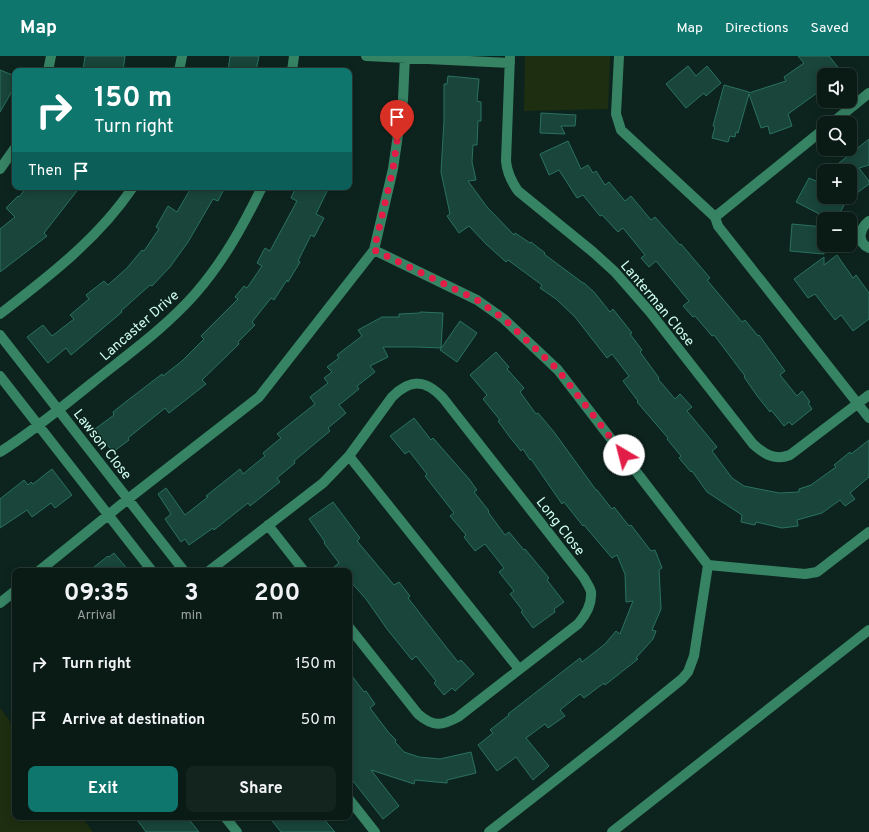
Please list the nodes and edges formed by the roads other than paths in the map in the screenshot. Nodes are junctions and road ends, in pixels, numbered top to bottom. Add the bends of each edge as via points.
1 (51, 56) edge
2 (182, 56) edge
3 (294, 56) edge
4 (366, 56) edge
5 (619, 56) edge
6 (405, 57) edge
7 (510, 59) edge
8 (49, 68) edge
9 (180, 68) edge
10 (292, 68) edge
11 (869, 93) edge
12 (841, 116) edge
13 (817, 135) edge
14 (12, 152) edge
15 (0, 169) edge
16 (131, 190) edge
17 (260, 190) edge
18 (715, 217) junction
19 (869, 221) edge
20 (869, 248) edge
21 (374, 250) junction
22 (0, 314) edge
23 (0, 335) edge
24 (0, 376) edge
25 (869, 395) edge
26 (858, 404) junction
27 (58, 410) junction
28 (869, 418) edge
29 (38, 425) junction
30 (0, 452) edge
31 (349, 456) junction
32 (128, 499) junction
33 (108, 515) junction
34 (268, 525) junction
35 (869, 532) edge
36 (708, 565) junction
37 (43, 568) edge
38 (150, 568) edge
39 (182, 568) edge
40 (213, 568) edge
41 (302, 568) edge
42 (12, 593) edge
43 (0, 603) edge
44 (869, 630) edge
45 (352, 631) edge
46 (519, 669) junction
47 (352, 803) edge
48 (227, 820) edge
49 (237, 832) edge
50 (375, 832) edge
51 (489, 832) edge
52 (612, 832) edge

1 - 8 street
2 - 9 street
3 - 10 street
4 - 6 street, Lanterman Close
5 - 18 street via 616,114 621,130
6 - 7 street, Lanterman Close
6 - 21 street via 403,100 393,169
7 - 26 street, Lanterman Close via 506,161 507,173 512,182 522,195 610,267 636,294 761,451 776,458 783,458 797,451
11 - 12 street
13 - 18 street
14 - 15 street
16 - 22 street via 100,228 70,257
17 - 27 street, Lancaster Drive via 231,245 194,294 162,327
18 - 26 street via 718,226
19 - 20 street via 860,234 861,241
21 - 32 street via 259,397
21 - 36 street via 477,300 504,319 558,370
23 - 27 street, Lawson Close
24 - 29 street
25 - 26 street, Lanterman Close
26 - 28 street
27 - 29 street, Lancaster Drive
27 - 32 street, Lawson Close
29 - 30 street, Lancaster Drive
29 - 33 street
31 - 34 street, Long Close via 323,482
31 - 46 street
31 - 46 street, Long Close via 400,389 420,383 429,386 443,398 584,578 591,592 584,617 578,624
32 - 33 street
32 - 39 street, Lawson Close
33 - 37 street
33 - 38 street
34 - 40 street, Long Close
34 - 41 street
35 - 36 street via 817,572 804,574
36 - 51 street via 694,656 688,672 607,740
42 - 43 street
44 - 52 street
45 - 46 street, Long Close via 418,714 434,724 443,724 458,717
47 - 50 street
48 - 49 street

